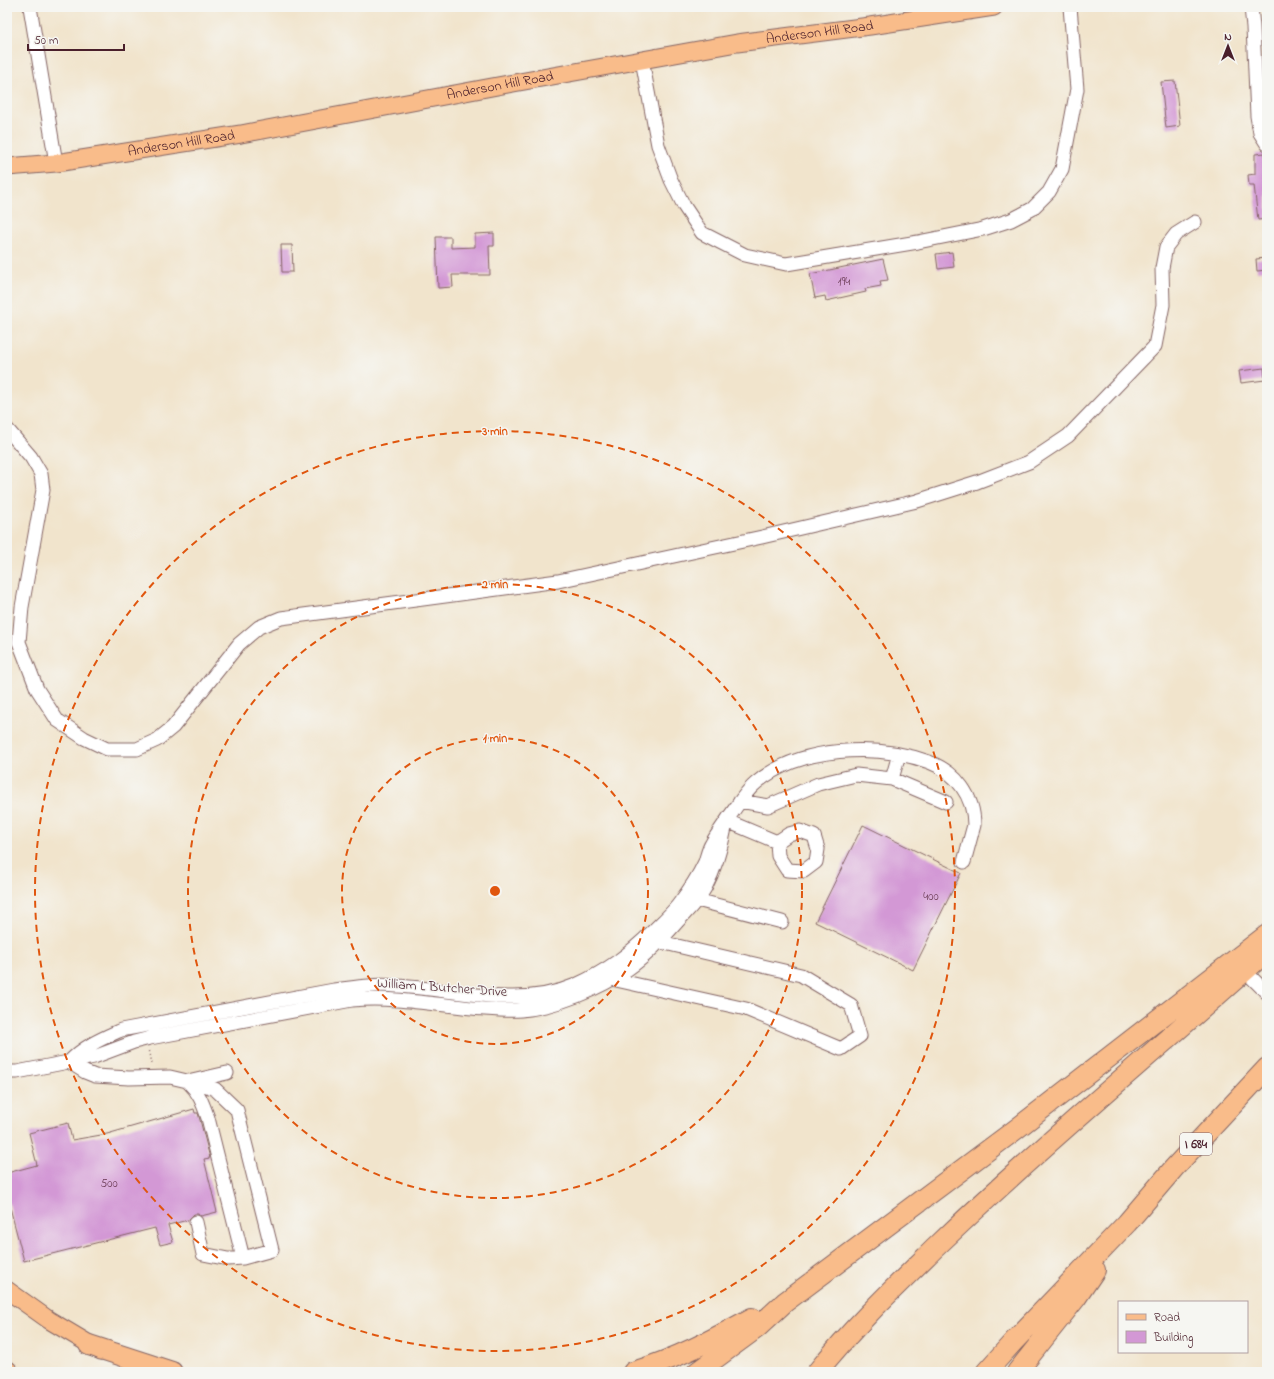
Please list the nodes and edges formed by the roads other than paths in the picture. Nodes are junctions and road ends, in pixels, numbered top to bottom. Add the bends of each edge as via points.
1 (30, 7) edge
2 (994, 7) edge
3 (1070, 7) edge
4 (1251, 7) edge
5 (965, 9) edge
6 (642, 60) junction
7 (1267, 144) edge
8 (56, 163) junction
9 (7, 167) edge
10 (1195, 222) dead end
11 (7, 429) edge
12 (899, 754) junction
13 (892, 779) junction
14 (740, 801) junction
15 (946, 802) dead end
16 (727, 820) junction
17 (777, 842) dead end
18 (964, 862) dead end
19 (684, 897) junction
20 (698, 900) junction
21 (782, 922) dead end
22 (1267, 936) edge
23 (644, 939) junction
24 (659, 942) junction
25 (1267, 951) edge
26 (1246, 971) junction
27 (604, 977) junction
28 (1267, 993) edge
29 (69, 1062) junction
30 (1267, 1068) edge
31 (7, 1072) edge
32 (227, 1074) dead end
33 (188, 1082) junction
34 (196, 1222) dead end
35 (1127, 1223) junction
36 (243, 1258) junction
37 (7, 1290) edge
38 (785, 1302) junction
39 (89, 1345) junction
40 (145, 1372) edge
41 (172, 1372) edge
42 (633, 1372) edge
43 (697, 1372) edge
44 (817, 1372) edge
45 (986, 1372) edge
46 (1017, 1372) edge

1 - 8 street
2 - 5 main road, Anderson Hill Road
3 - 6 street via 1077,89 1062,169 1049,192 1032,209 1011,220 983,229 786,264 745,255 702,233 671,180 658,145
4 - 7 street via 1257,116 1260,133
5 - 6 main road, Anderson Hill Road via 870,26 736,43
6 - 8 main road, Anderson Hill Road via 241,134
8 - 9 main road, Anderson Hill Road
10 - 11 street via 1176,234 1166,246 1162,268 1163,305 1155,346 1068,436 1029,462 917,501 558,581 281,618 259,627 238,644 173,727 157,740 137,750 107,749 84,738 57,720 37,689 19,642 22,607 43,490 41,474 31,456
12 - 13 street
12 - 14 street, William L Butcher Drive via 844,751 805,758 772,771 756,783
12 - 18 street, William L Butcher Drive via 909,755 948,771 967,793 974,825
13 - 14 street via 856,775 818,784 768,806
13 - 15 street
14 - 16 street, William L Butcher Drive
16 - 17 street
16 - 19 street, William L Butcher Drive
16 - 20 street, William L Butcher Drive via 717,861
19 - 20 street
19 - 23 street, William L Butcher Drive
20 - 21 street
20 - 24 street, William L Butcher Drive
22 - 38 highway via 1015,1130
23 - 24 street
23 - 27 street, William L Butcher Drive
24 - 27 street, William L Butcher Drive via 629,969
24 - 27 street via 801,975 851,1005 860,1036 841,1049 746,1009
25 - 26 highway
26 - 28 street
26 - 44 highway via 963,1221 872,1311
27 - 29 street, William L Butcher Drive via 572,997 549,1005 521,1010 466,1008 412,1000 358,999 146,1039 94,1057
27 - 29 street, William L Butcher Drive via 556,991 515,997 396,986 334,990 121,1030 79,1051
29 - 31 street, William L Butcher Drive
29 - 33 street via 95,1076 170,1077
30 - 35 highway, I 684
32 - 33 street
33 - 36 street via 203,1102
33 - 36 street via 215,1089 237,1110 272,1250
34 - 36 street via 203,1254 228,1259
35 - 45 highway
35 - 46 highway via 1076,1298
37 - 39 main road
38 - 42 highway via 704,1344
38 - 43 highway via 756,1328
39 - 40 main road
39 - 41 highway

